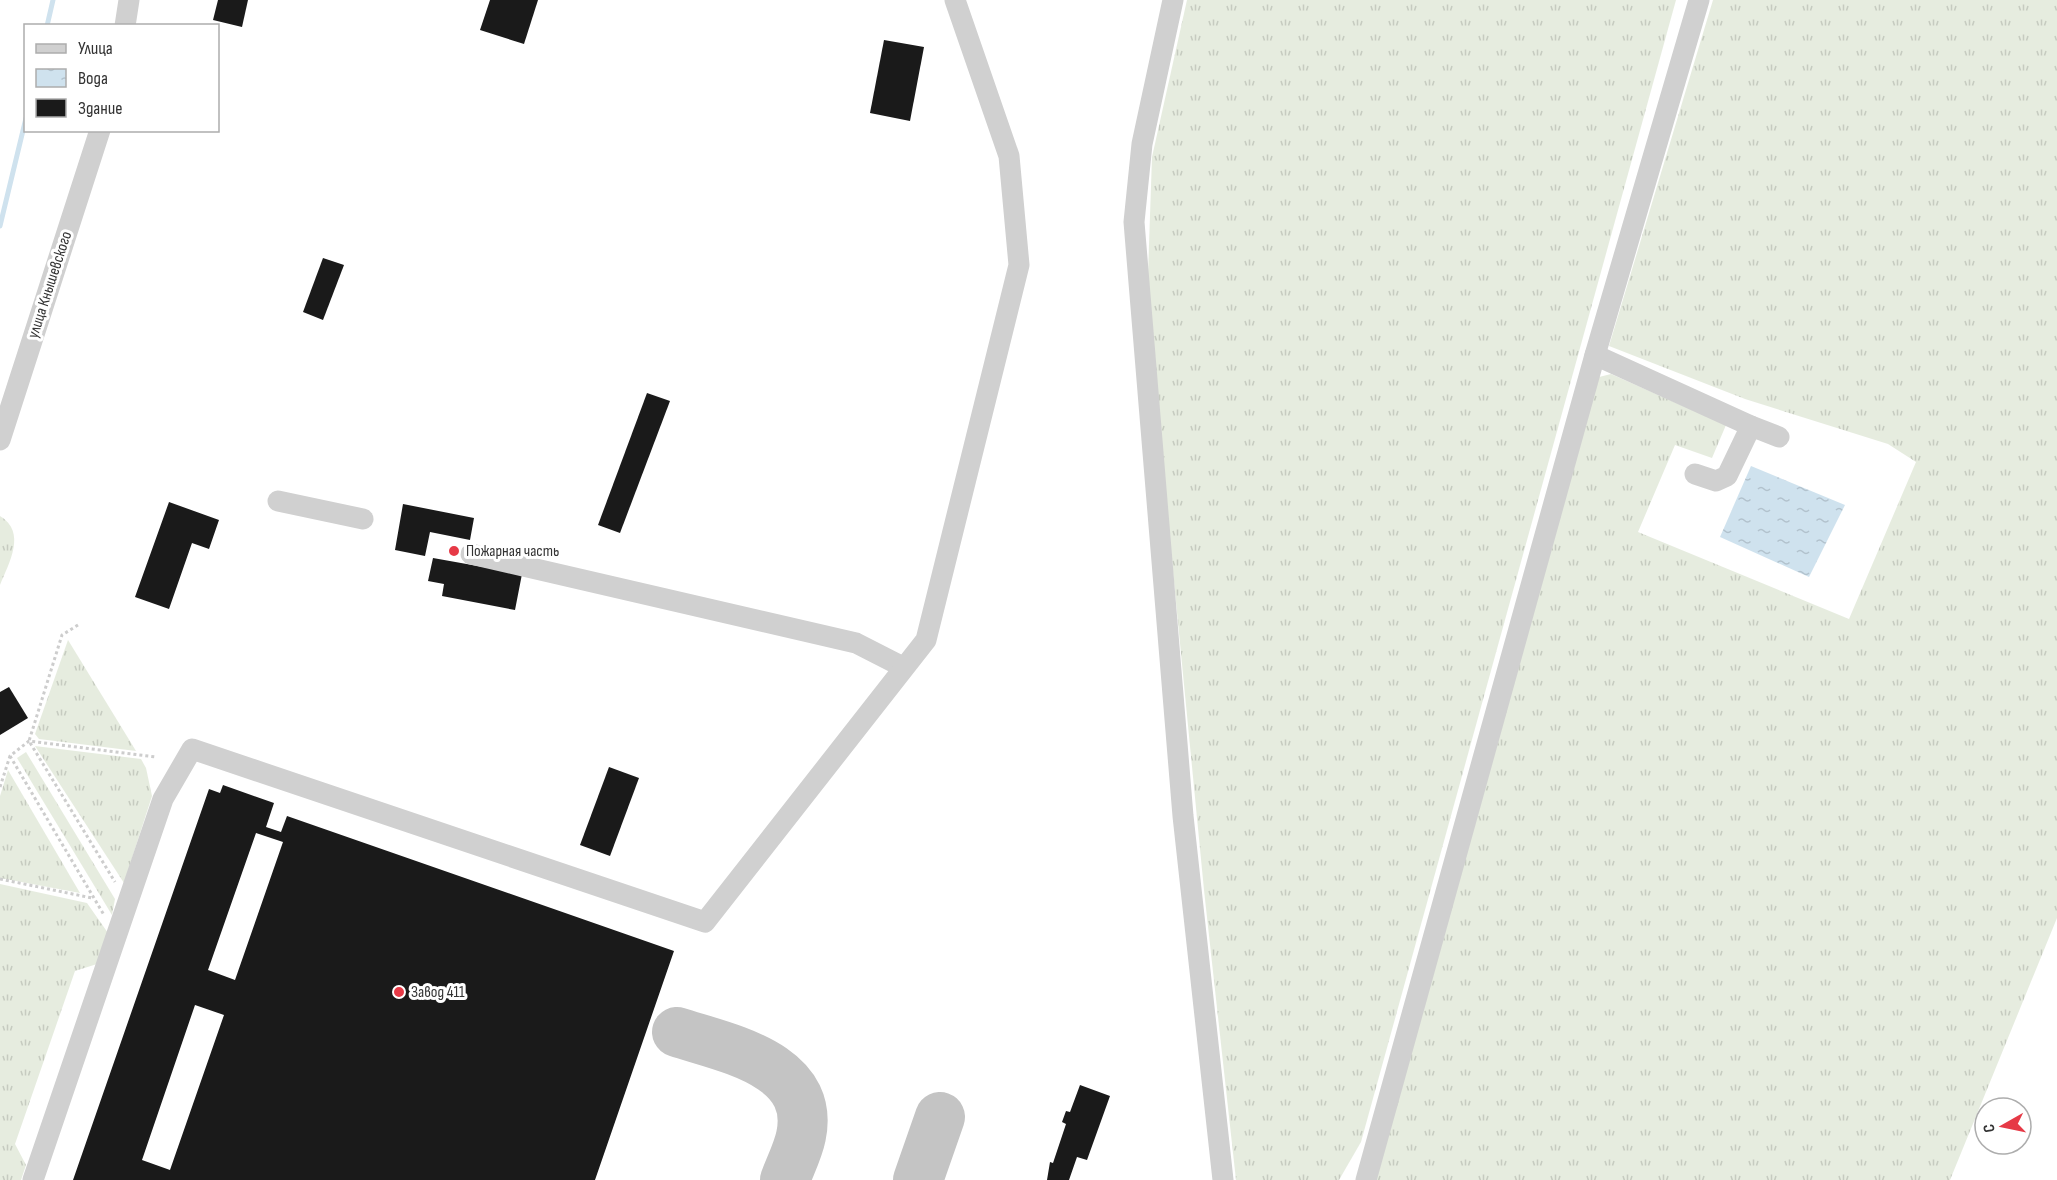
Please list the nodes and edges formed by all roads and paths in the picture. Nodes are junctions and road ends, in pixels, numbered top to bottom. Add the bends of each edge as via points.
1 (129, 0) edge
2 (955, 0) edge
3 (1173, 0) edge
4 (1699, 0) edge
5 (125, 24) edge
6 (99, 132) edge
7 (1595, 355) junction
8 (1751, 426) junction
9 (1779, 437) dead end
10 (0, 440) edge
11 (1695, 474) dead end
12 (278, 501) dead end
13 (363, 519) dead end
14 (471, 554) dead end
15 (78, 625) dead end
16 (903, 668) junction
17 (29, 741) junction
18 (10, 756) junction
19 (156, 757) dead end
20 (0, 787) edge
21 (0, 879) edge
22 (92, 898) junction
23 (127, 903) junction
24 (117, 933) junction
25 (33, 1180) edge
26 (1223, 1180) edge
27 (1366, 1180) edge

1 - 5 street
2 - 16 street via 1009,156 1019,265 926,640
3 - 26 street via 1142,144 1134,222 1183,816
4 - 7 street
6 - 10 street, улица Кнышевского
7 - 8 street
7 - 27 street
8 - 9 street
8 - 11 street via 1727,476 1716,481
12 - 13 street
14 - 16 street via 856,643
15 - 17 path via 63,635
16 - 23 street via 705,922 192,749 163,799
17 - 18 path
17 - 19 path
17 - 23 path
18 - 20 path
18 - 22 path
21 - 22 path
22 - 24 path
23 - 24 street
24 - 25 street

